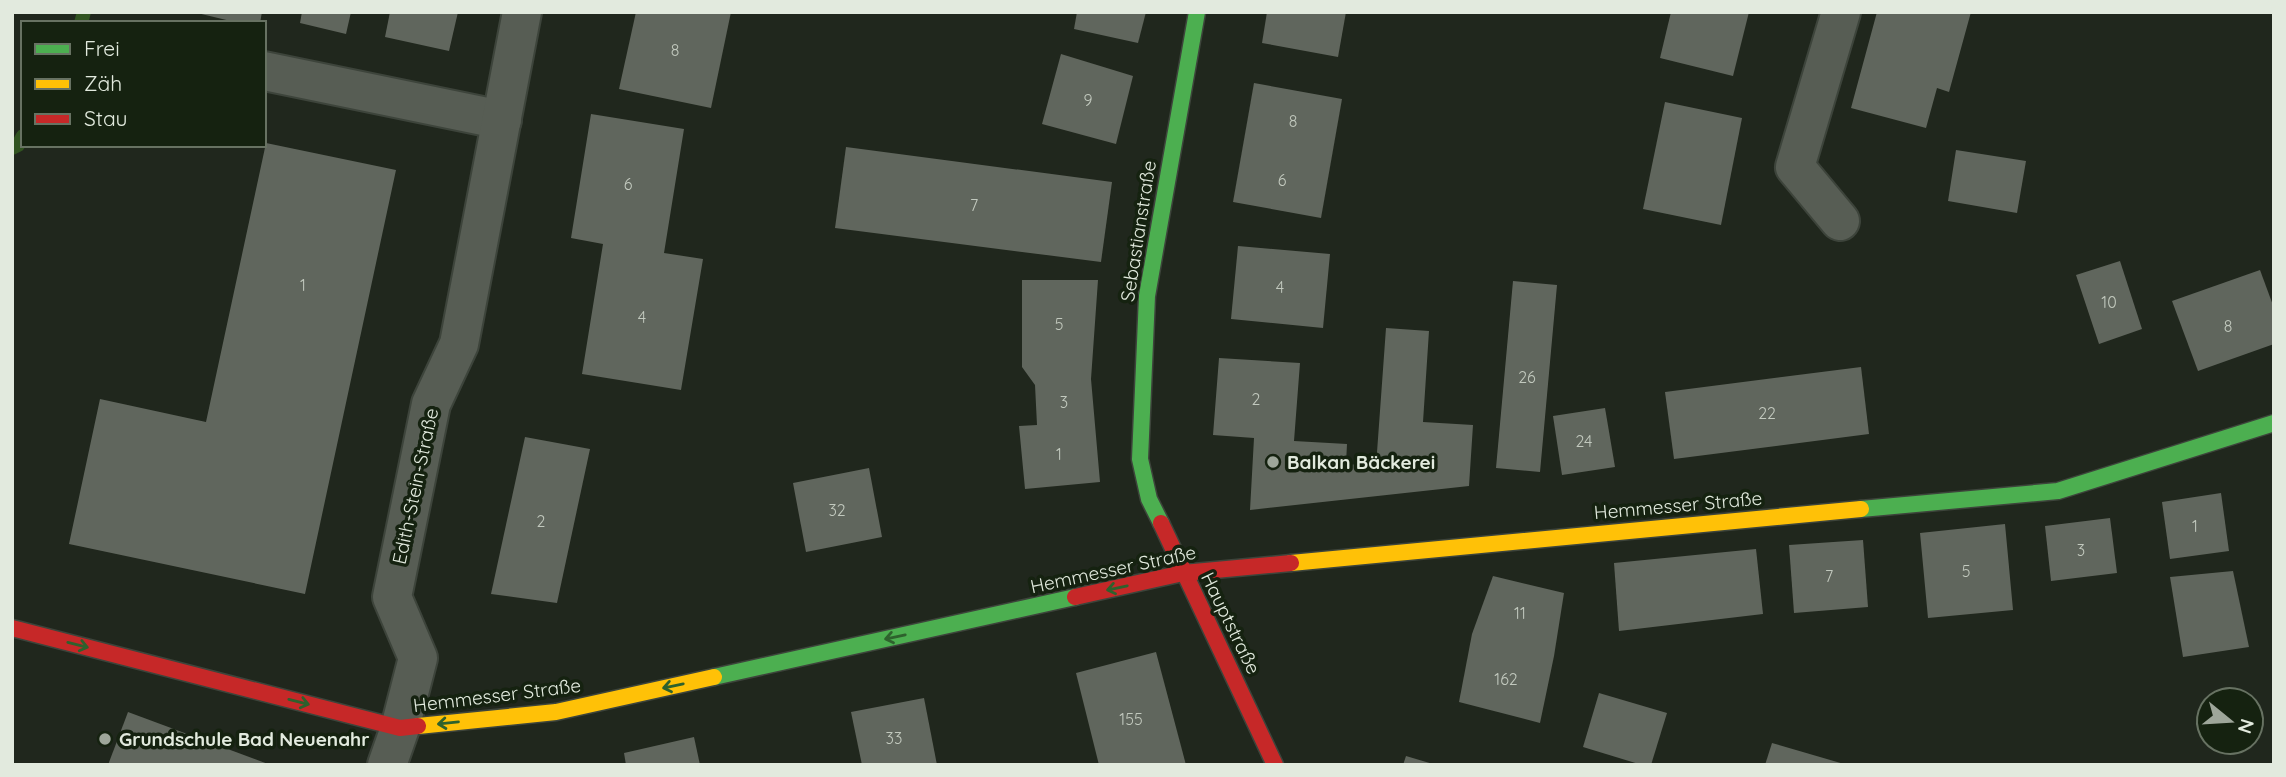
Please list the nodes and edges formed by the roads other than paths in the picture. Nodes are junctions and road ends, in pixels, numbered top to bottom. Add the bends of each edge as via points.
1 (522, 12) edge
2 (1197, 12) edge
3 (1841, 12) edge
4 (266, 71) edge
5 (502, 120) junction
6 (1840, 221) dead end
7 (2274, 423) edge
8 (1140, 459) joint
9 (1183, 573) junction
10 (12, 628) edge
11 (400, 728) junction
12 (387, 765) edge
13 (1275, 765) edge

1 - 5 street, Edith-Stein-Straße
2 - 8 street, Sebastianstraße via 1147,296
3 - 6 street via 1795,167
4 - 5 street
5 - 11 street, Edith-Stein-Straße via 459,344 431,404 392,597 418,658
7 - 9 street, Hemmesser Straße via 2057,491
8 - 9 street, Hauptstraße via 1149,499
9 -> 11 street, Hemmesser Straße via 556,712
9 - 13 street, Hauptstraße
10 -> 11 street, Hemmesser Straße
11 - 12 street, Edith-Stein-Straße

